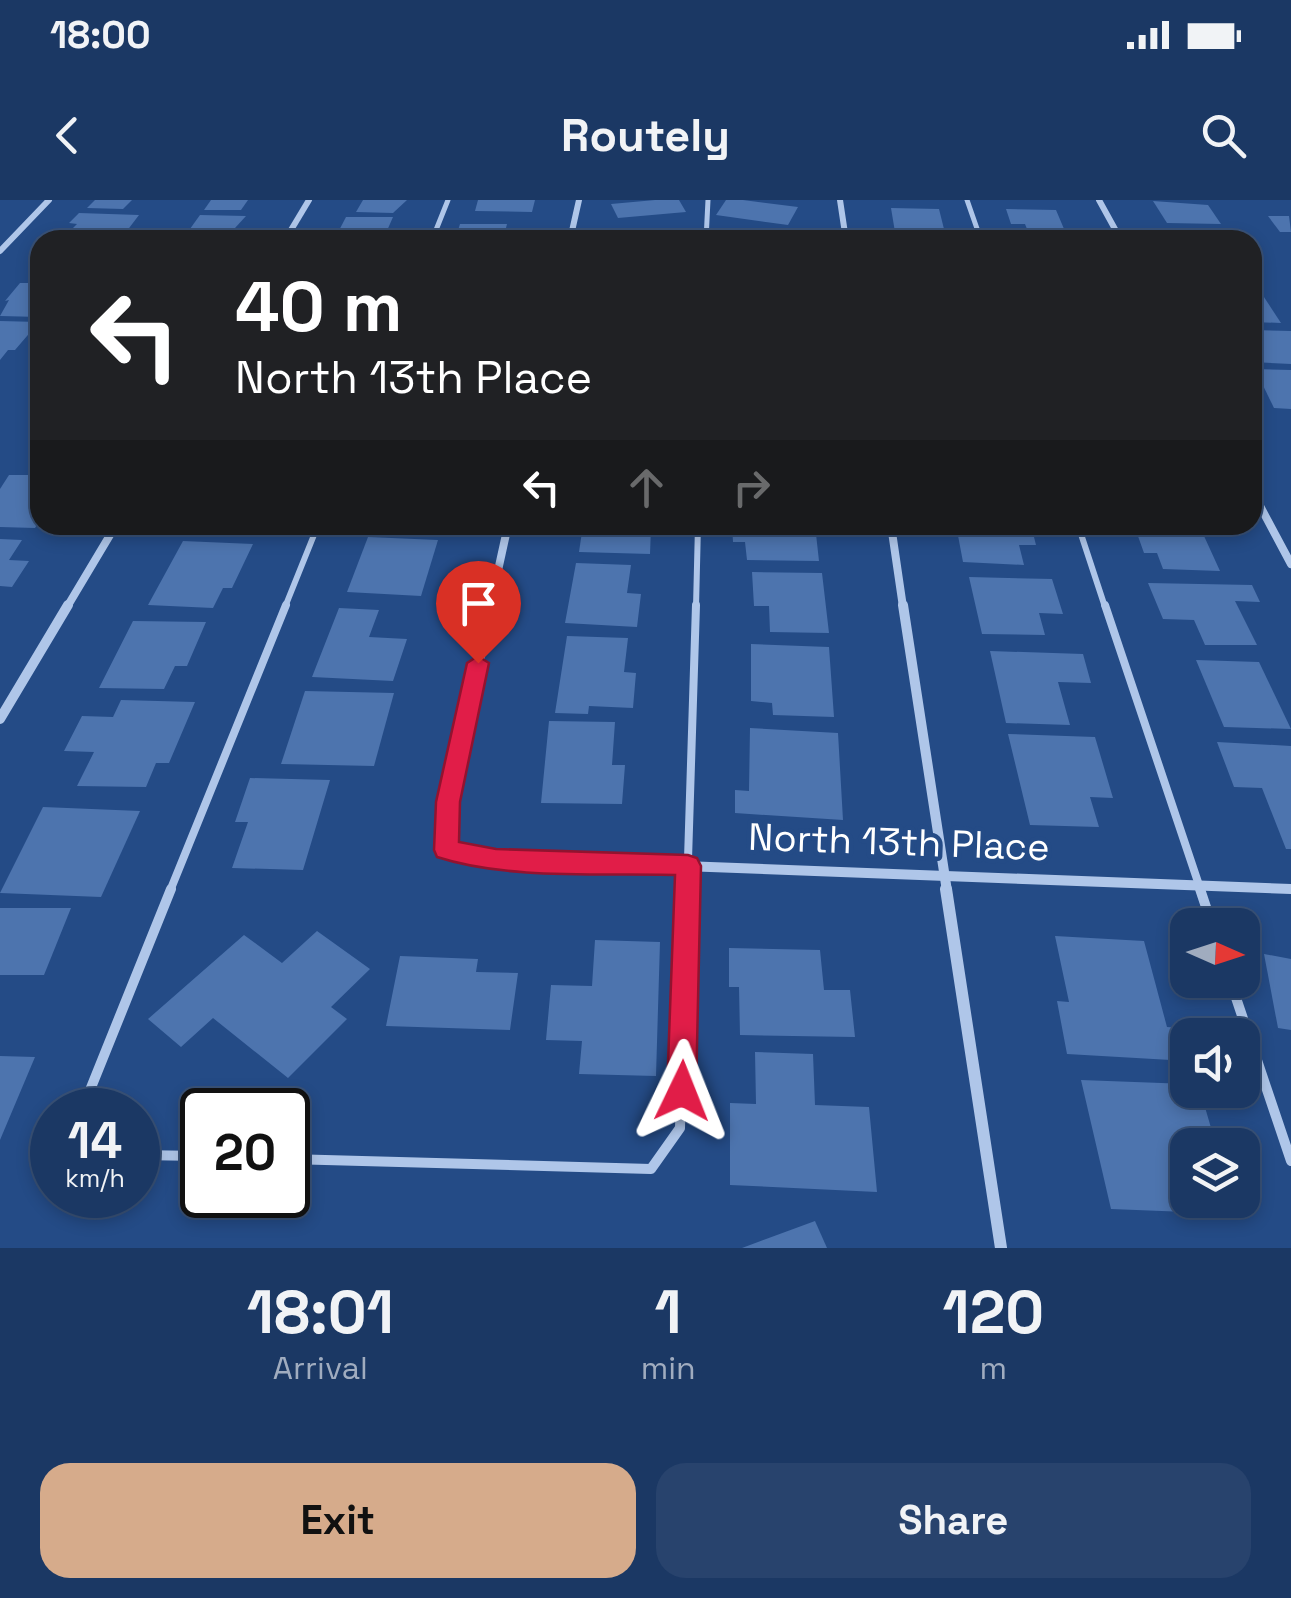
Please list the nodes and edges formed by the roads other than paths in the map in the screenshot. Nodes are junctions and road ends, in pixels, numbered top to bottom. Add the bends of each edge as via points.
1 (49, 200) edge
2 (309, 200) edge
3 (448, 200) edge
4 (579, 200) edge
5 (708, 200) edge
6 (840, 200) edge
7 (967, 200) edge
8 (1099, 200) edge
9 (292, 230) edge
10 (436, 230) edge
11 (572, 230) edge
12 (706, 230) edge
13 (844, 230) edge
14 (978, 230) edge
15 (1116, 230) edge
16 (0, 251) edge
17 (1262, 509) edge
18 (110, 535) edge
19 (314, 535) edge
20 (506, 535) edge
21 (698, 535) edge
22 (893, 535) edge
23 (1081, 535) edge
24 (1278, 539) junction
25 (1291, 539) edge
26 (1291, 564) edge
27 (0, 719) edge
28 (688, 866) junction
29 (946, 873) junction
30 (1199, 884) junction
31 (1291, 889) edge
32 (1207, 908) edge
33 (1236, 998) edge
34 (91, 1088) edge
35 (310, 1160) edge
36 (1291, 1161) edge
37 (1001, 1248) edge

1 - 16 street
2 - 9 street
3 - 10 lane
4 - 11 street
5 - 12 lane
6 - 13 street
7 - 14 lane
8 - 15 street
17 - 24 street
18 - 27 street
19 - 34 lane
20 - 28 street, North 13th Place via 448,802 446,850 496,859
21 - 28 lane
22 - 29 street
23 - 30 lane
24 - 25 street
24 - 26 street
28 - 29 street, North 13th Place
28 - 35 lane via 680,1128 650,1170
29 - 30 street, North 13th Place
29 - 37 street
30 - 31 street, North 13th Place
30 - 32 lane
33 - 36 lane

